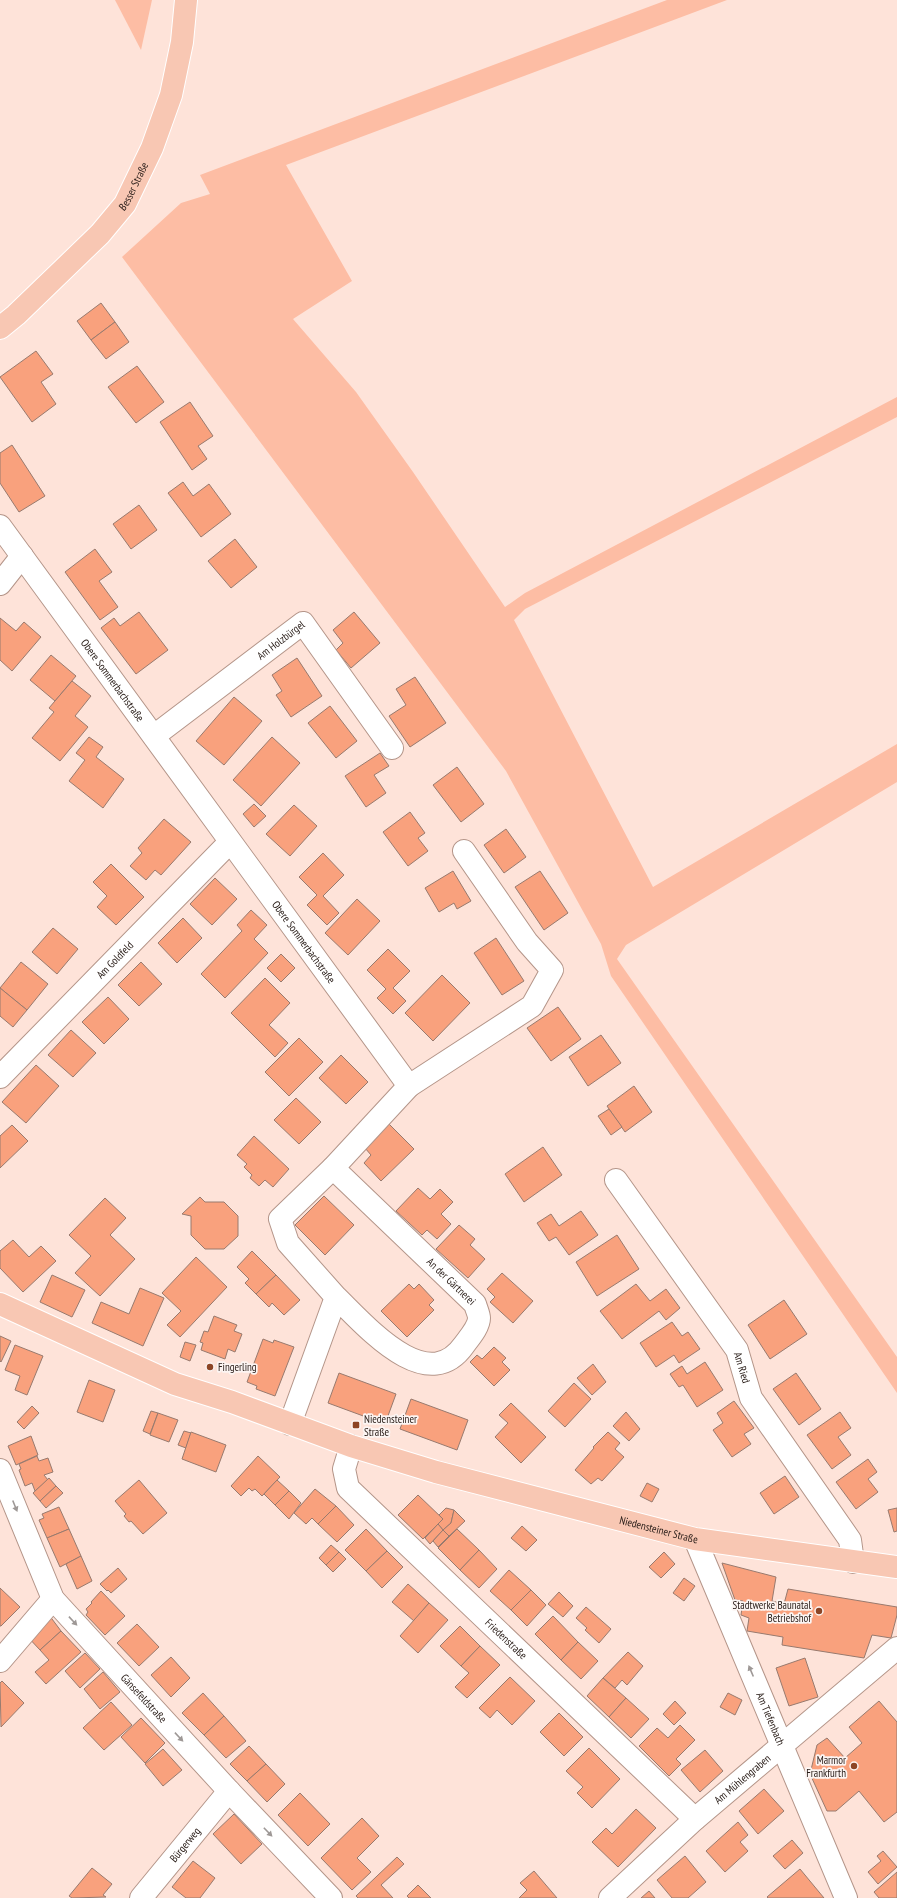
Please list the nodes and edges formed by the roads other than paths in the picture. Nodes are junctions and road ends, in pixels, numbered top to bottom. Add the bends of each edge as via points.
1 (186, 0) edge
2 (0, 328) edge
3 (0, 526) edge
4 (22, 556) junction
5 (0, 584) edge
6 (154, 736) junction
7 (392, 748) dead end
8 (230, 842) junction
9 (464, 852) dead end
10 (0, 1077) edge
11 (409, 1086) junction
12 (333, 1168) junction
13 (616, 1180) dead end
14 (336, 1297) junction
15 (0, 1304) edge
16 (290, 1424) junction
17 (350, 1446) junction
18 (0, 1470) edge
19 (695, 1539) junction
20 (853, 1562) junction
21 (897, 1567) edge
22 (52, 1599) junction
23 (897, 1648) edge
24 (0, 1661) edge
25 (783, 1746) junction
26 (229, 1791) junction
27 (695, 1819) junction
28 (141, 1898) edge
29 (331, 1898) edge
30 (610, 1898) edge
31 (846, 1898) edge

1 - 2 main road, Besser Straße via 182,42 172,95 152,148 125,204 100,234
3 - 4 street, Obere Sommerbachstraße
4 - 5 street
4 - 6 street, Obere Sommerbachstraße
6 - 7 street, Am Holzbürgel via 303,623
6 - 8 street, Obere Sommerbachstraße
8 - 10 street, Am Goldfeld
8 - 11 street, Obere Sommerbachstraße
9 - 11 street via 527,942 552,970 532,1006
11 - 12 street, An der Gärtnerei
12 - 14 street, An der Gärtnerei via 280,1219 288,1243
12 - 14 street, An der Gärtnerei via 475,1304 479,1319 460,1352 446,1362 427,1364 400,1354 380,1340
13 - 20 street, Am Ried via 737,1350 751,1398 850,1540
14 - 16 street
15 - 16 main road, Niedensteiner Straße via 174,1384
16 - 17 main road, Niedensteiner Straße
17 - 19 main road, Niedensteiner Straße via 517,1495
17 - 27 street, Friedenstraße via 344,1469 348,1488
18 -> 22 street, Gänsefeldstraße
19 - 20 main road, Niedensteiner Straße
25 -> 19 street, Am Tiefenbach
20 - 21 main road, Niedensteiner Straße
22 - 24 street
22 -> 26 street, Gänsefeldstraße
23 - 25 street, Am Mühlengraben
25 - 27 street, Am Mühlengraben
25 - 31 street, Am Tiefenbach
26 - 28 street, Bürgerweg
26 -> 29 street, Gänsefeldstraße
27 - 30 street, Am Mühlengraben

